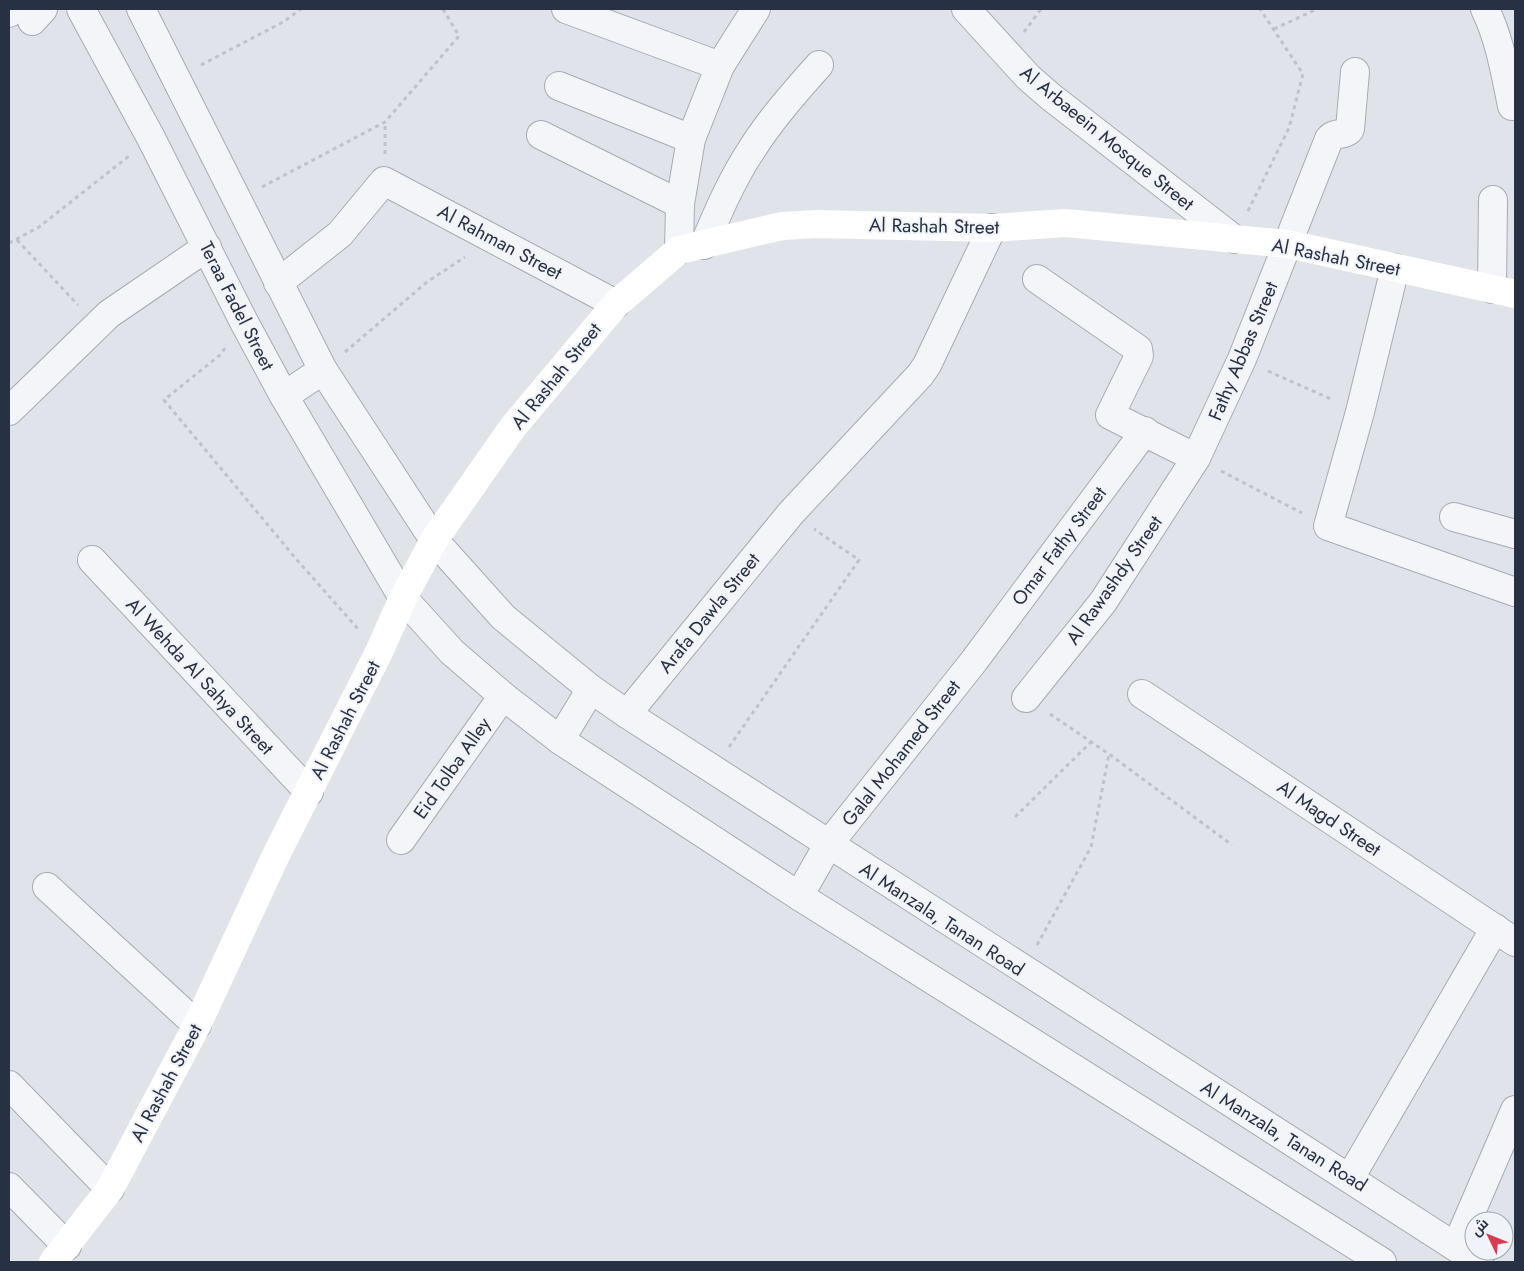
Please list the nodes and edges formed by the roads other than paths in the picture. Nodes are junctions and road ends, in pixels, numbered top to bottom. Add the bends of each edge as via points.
1 (81, 9) edge
2 (141, 9) edge
3 (566, 9) edge
4 (756, 9) edge
5 (966, 9) edge
6 (1485, 9) edge
7 (819, 65) dead end
8 (720, 66) junction
9 (1355, 72) dead end
10 (559, 86) dead end
11 (1512, 106) dead end
12 (542, 135) dead end
13 (691, 139) junction
14 (1493, 200) dead end
15 (680, 204) junction
16 (992, 228) junction
17 (1234, 240) junction
18 (1288, 244) junction
19 (207, 247) junction
20 (691, 248) junction
21 (1395, 268) junction
22 (1037, 279) dead end
23 (278, 282) junction
24 (1504, 291) edge
25 (616, 304) junction
26 (323, 370) junction
27 (284, 396) junction
28 (9, 411) edge
29 (1145, 431) junction
30 (1196, 458) junction
31 (1454, 517) dead end
32 (1515, 534) edge
33 (434, 540) junction
34 (92, 560) dead end
35 (1515, 592) edge
36 (403, 598) junction
37 (974, 662) joint
38 (591, 689) junction
39 (1142, 694) dead end
40 (503, 696) junction
41 (1026, 698) road end
42 (627, 714) junction
43 (560, 740) junction
44 (309, 792) junction
45 (401, 840) dead end
46 (828, 845) junction
47 (47, 887) dead end
48 (799, 896) junction
49 (1505, 935) edge
50 (197, 1025) junction
51 (9, 1085) edge
52 (1515, 1110) edge
53 (1350, 1178) junction
54 (9, 1187) edge
55 (110, 1189) junction
56 (1456, 1247) junction
57 (60, 1254) edge
58 (1382, 1262) edge
59 (1479, 1262) edge

1 - 19 street, Teraa Fadel Street
2 - 23 street
3 - 8 street
4 - 8 street
5 - 17 street, Al Arbaeein Mosque Street via 1028,77 1051,97
6 - 11 street via 1501,50
7 - 20 street via 783,105 752,149
8 - 13 street
9 - 18 street, Fathy Abbas Street via 1350,129 1330,137
10 - 13 street
12 - 15 street
13 - 15 street
14 - 24 street
15 - 20 street
16 - 17 main road, Al Rashah Street via 1066,223
16 - 20 main road, Al Rashah Street via 782,226
16 - 42 street, Arafa Dawla Street via 927,364 912,384 791,512
17 - 18 main road, Al Rashah Street
18 - 21 main road, Al Rashah Street
18 - 30 street, Fathy Abbas Street via 1242,359
19 - 27 street, Teraa Fadel Street
19 - 28 street via 122,304
20 - 25 main road, Al Rashah Street
21 - 24 main road, Al Rashah Street
21 - 35 street via 1328,526
22 - 29 street via 1138,349 1139,356 1110,414
23 - 25 street, Al Rahman Street via 340,234 384,181
23 - 26 street
25 - 33 main road, Al Rashah Street via 513,427
26 - 27 street
26 - 33 street
27 - 36 street, Teraa Fadel Street
29 - 30 street
29 - 37 street, Omar Fathy Street
30 - 41 street, Al Rawashdy Street via 1103,602
31 - 32 street
33 - 36 main road, Al Rashah Street
33 - 38 street, Al Manzala, Tanan Road via 504,617
34 - 44 street, Al Wehda Al Sahya Street
36 - 40 street via 452,652
36 - 44 main road, Al Rashah Street
37 - 46 street, Galal Mohamed Street
38 - 42 street, Al Manzala, Tanan Road
38 - 43 street
39 - 49 street, Al Magd Street
40 - 43 street
40 - 45 street, Eid Tolba Alley
42 - 46 street, Al Manzala, Tanan Road
43 - 48 street
44 - 50 main road, Al Rashah Street
46 - 48 street, Galal Mohamed Street
46 - 53 street, Al Manzala, Tanan Road
47 - 50 street
48 - 58 street
49 - 53 street
50 - 55 main road, Al Rashah Street
51 - 55 street
52 - 56 street
53 - 56 street, Al Manzala, Tanan Road
54 - 57 street
55 - 57 main road, Al Rashah Street
56 - 59 street, Al Manzala, Tanan Road

